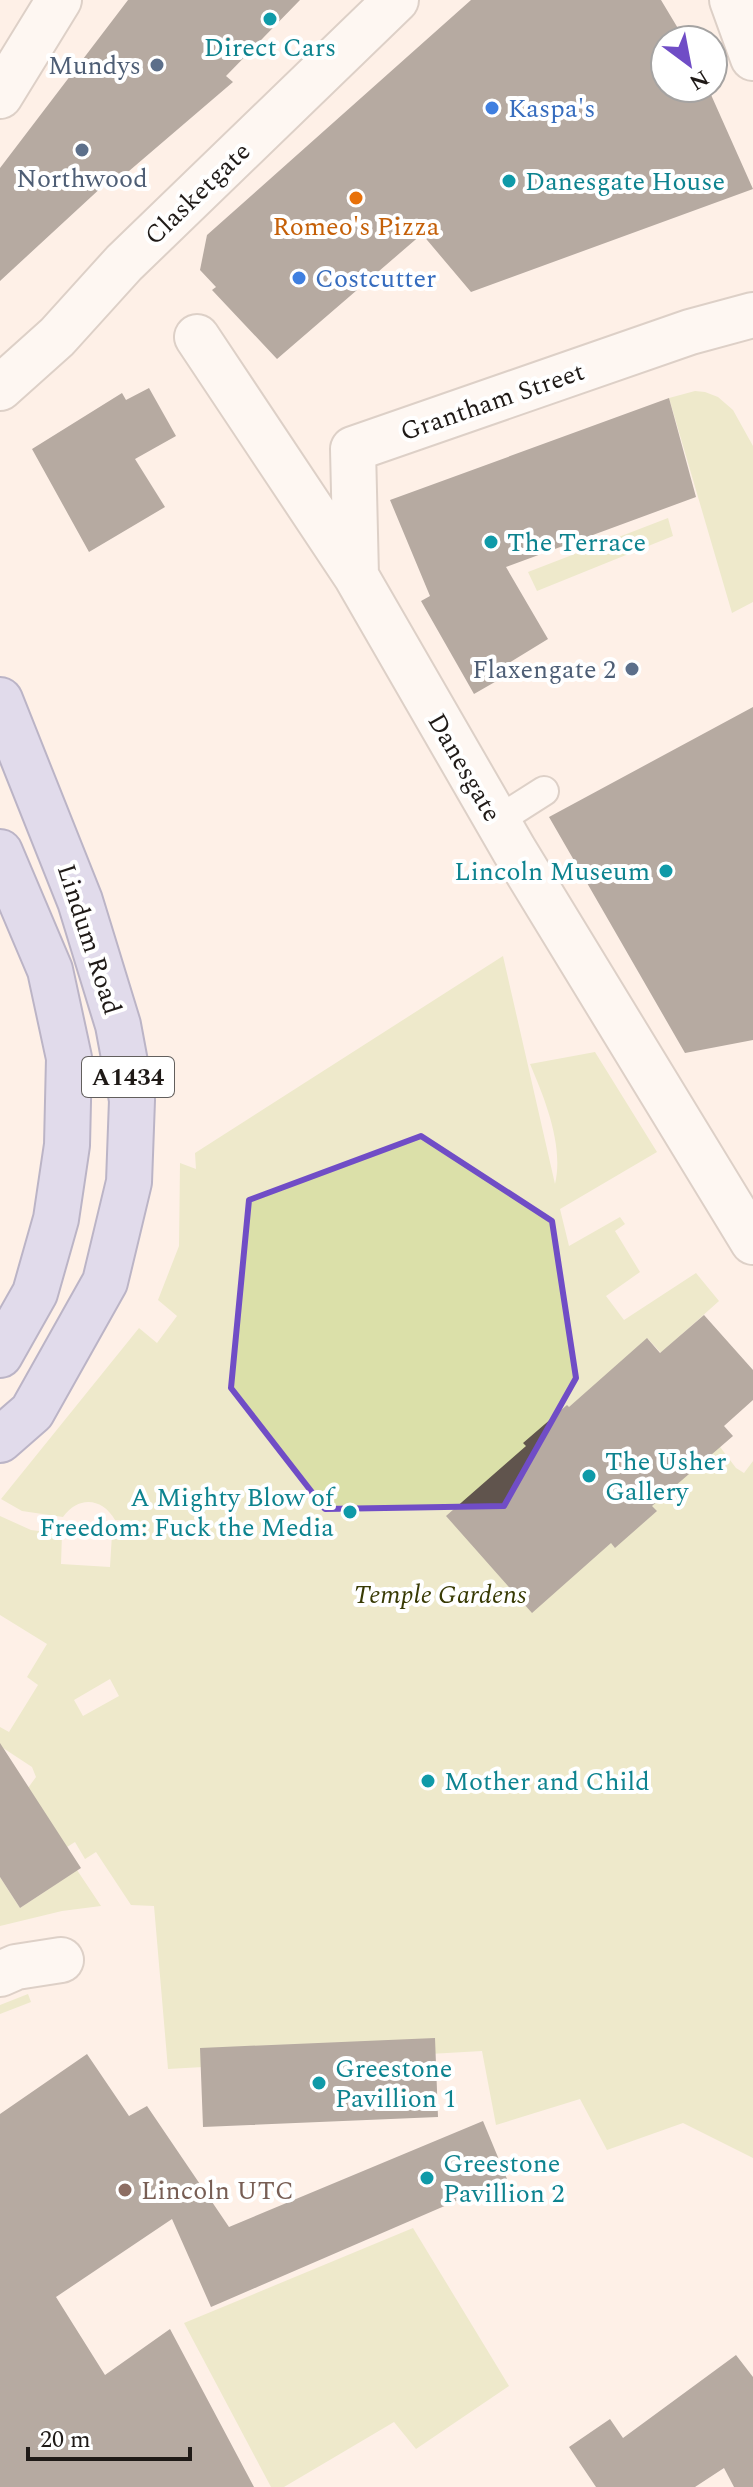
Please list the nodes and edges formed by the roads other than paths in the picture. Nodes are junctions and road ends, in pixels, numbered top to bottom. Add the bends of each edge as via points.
1 (59, 0) edge
2 (396, 0) edge
3 (732, 0) edge
4 (753, 58) edge
5 (0, 96) edge
6 (753, 315) edge
7 (197, 337) dead end
8 (0, 388) edge
9 (356, 576) junction
10 (0, 700) edge
11 (544, 791) dead end
12 (497, 821) junction
13 (0, 852) edge
14 (753, 1242) edge
15 (1, 1352) edge
16 (0, 1440) edge
17 (61, 1960) dead end
18 (0, 1974) edge

1 - 5 street
2 - 8 street, Clasketgate
3 - 4 street
6 - 9 street, Grantham Street via 353,449
7 - 9 street, Danesgate
9 - 12 street, Danesgate
10 - 16 main road, Lindum Road / A1434 via 80,901 118,1025 132,1100 129,1182 105,1282 32,1412
11 - 12 lane
12 - 14 street, Danesgate
13 - 15 main road, Lindum Road / A1434 via 50,970 69,1058 67,1145 56,1219 35,1293
17 - 18 street

